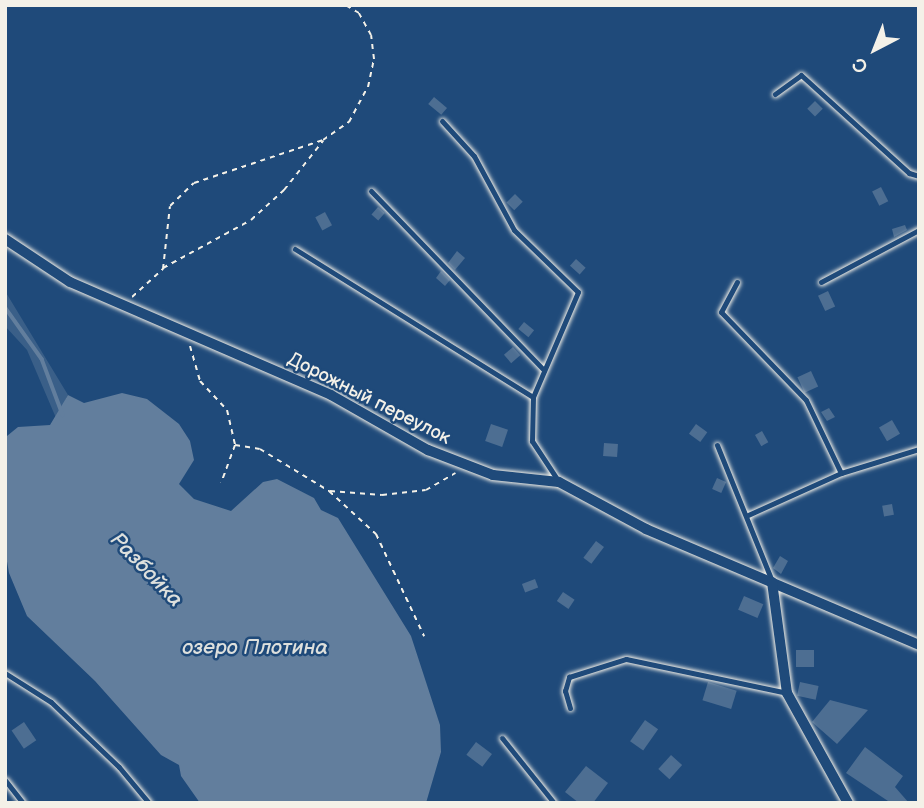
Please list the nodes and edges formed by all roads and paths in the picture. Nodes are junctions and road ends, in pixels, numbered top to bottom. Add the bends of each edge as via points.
1 (345, 5) edge
2 (359, 5) edge
3 (359, 13) junction
4 (775, 94) dead end
5 (442, 121) dead end
6 (323, 140) junction
7 (919, 176) edge
8 (371, 191) dead end
9 (919, 230) edge
10 (5, 239) edge
11 (295, 249) dead end
12 (163, 269) junction
13 (737, 282) dead end
14 (821, 282) dead end
15 (123, 304) junction
16 (186, 332) junction
17 (544, 370) junction
18 (533, 397) junction
19 (235, 445) junction
20 (717, 445) dead end
21 (919, 449) edge
22 (463, 464) junction
23 (841, 473) junction
24 (559, 482) junction
25 (220, 483) dead end
26 (329, 491) junction
27 (748, 515) junction
28 (772, 582) junction
29 (424, 636) dead end
30 (919, 645) edge
31 (5, 673) edge
32 (787, 693) junction
33 (570, 708) dead end
34 (502, 738) dead end
35 (5, 780) edge
36 (23, 803) edge
37 (149, 803) edge
38 (555, 803) edge
39 (848, 803) edge

1 - 3 path
2 - 3 path
3 - 6 path via 371,35 374,59 368,87 349,122
4 - 7 lane via 801,75 909,173
5 - 17 lane via 474,156 514,230 578,292
6 - 12 path via 284,190 251,220
6 - 12 path via 194,183 170,206
8 - 17 lane
9 - 14 lane
10 - 15 street, Дорожный переулок via 70,282
11 - 18 lane
12 - 15 path
13 - 23 lane via 721,312 806,400
15 - 16 street, Дорожный переулок
16 - 19 path via 200,381 227,410
16 - 22 street, Дорожный переулок via 331,395 428,450
17 - 18 lane
18 - 24 lane via 532,441
19 - 25 path
19 - 26 path via 260,449
20 - 27 lane
21 - 23 lane
22 - 24 street, Дорожный переулок via 492,475
22 - 26 path via 454,476 426,490 382,495
23 - 27 lane
24 - 28 street, Дорожный переулок via 646,529
26 - 29 path via 376,534
27 - 28 lane
28 - 30 street, Дорожный переулок
28 - 32 street
31 - 37 lane via 51,702
32 - 33 lane via 626,659 569,677 565,691
32 - 39 street
34 - 38 lane
35 - 36 lane

